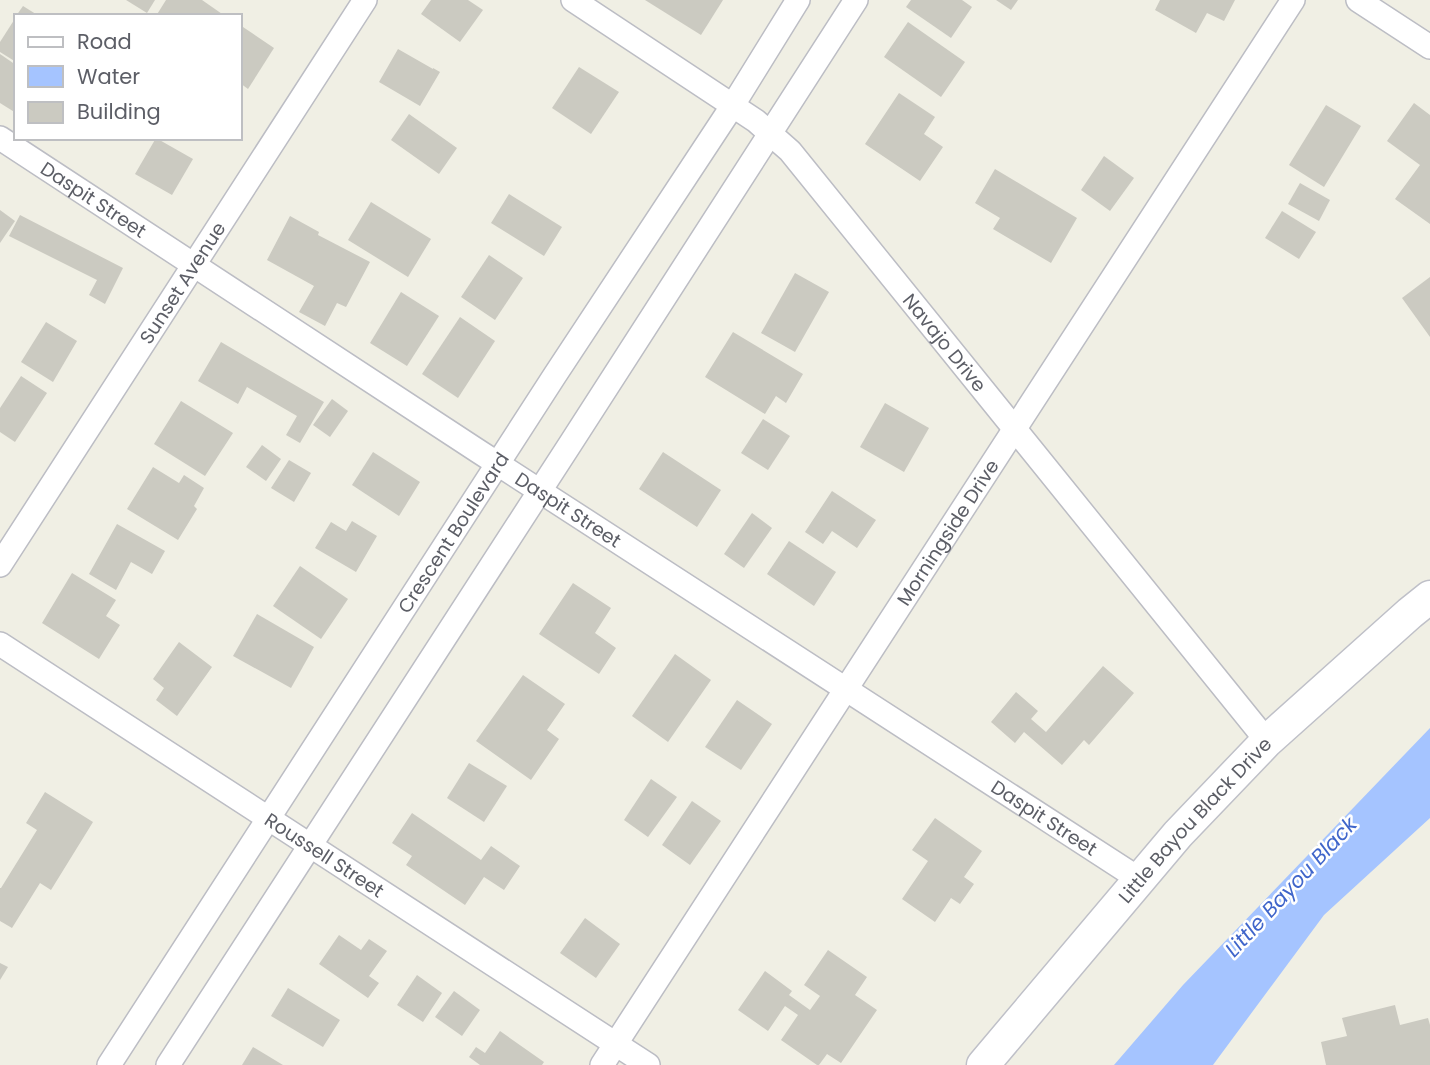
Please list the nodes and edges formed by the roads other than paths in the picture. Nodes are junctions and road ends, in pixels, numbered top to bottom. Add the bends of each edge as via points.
1 (365, 0) edge
2 (573, 0) edge
3 (798, 0) edge
4 (856, 0) edge
5 (1293, 0) edge
6 (1358, 0) edge
7 (1430, 47) edge
8 (733, 105) junction
9 (770, 134) junction
10 (0, 138) edge
11 (195, 265) junction
12 (1015, 428) junction
13 (499, 464) junction
14 (539, 490) junction
15 (0, 565) edge
16 (1430, 597) edge
17 (0, 644) edge
18 (846, 689) junction
19 (1266, 741) junction
20 (269, 818) junction
21 (310, 846) junction
22 (1139, 879) junction
23 (615, 1044) junction
24 (109, 1065) edge
25 (168, 1065) edge
26 (602, 1065) edge
27 (648, 1065) edge
28 (983, 1065) edge

1 - 11 street, Sunset Avenue
2 - 8 street, Navajo Drive
3 - 8 street, Crescent Boulevard
4 - 9 street
5 - 12 street, Morningside Drive
6 - 7 street
8 - 9 street, Navajo Drive
8 - 13 street, Crescent Boulevard
9 - 12 street, Navajo Drive via 815,180
9 - 14 street
10 - 11 street, Daspit Street
11 - 13 street, Daspit Street
11 - 15 street, Sunset Avenue
12 - 18 street, Morningside Drive
12 - 19 street, Navajo Drive
13 - 14 street, Daspit Street
13 - 20 street, Crescent Boulevard
14 - 18 street, Daspit Street
14 - 21 street
16 - 19 main road, Little Bayou Black Drive
17 - 20 street, Roussell Street
18 - 22 street, Daspit Street
18 - 23 street, Morningside Drive
19 - 22 main road, Little Bayou Black Drive
20 - 21 street, Roussell Street
20 - 24 street, Crescent Boulevard
21 - 23 street, Roussell Street
21 - 25 street
22 - 28 main road, Little Bayou Black Drive
23 - 26 street, Morningside Drive
23 - 27 street, Roussell Street

